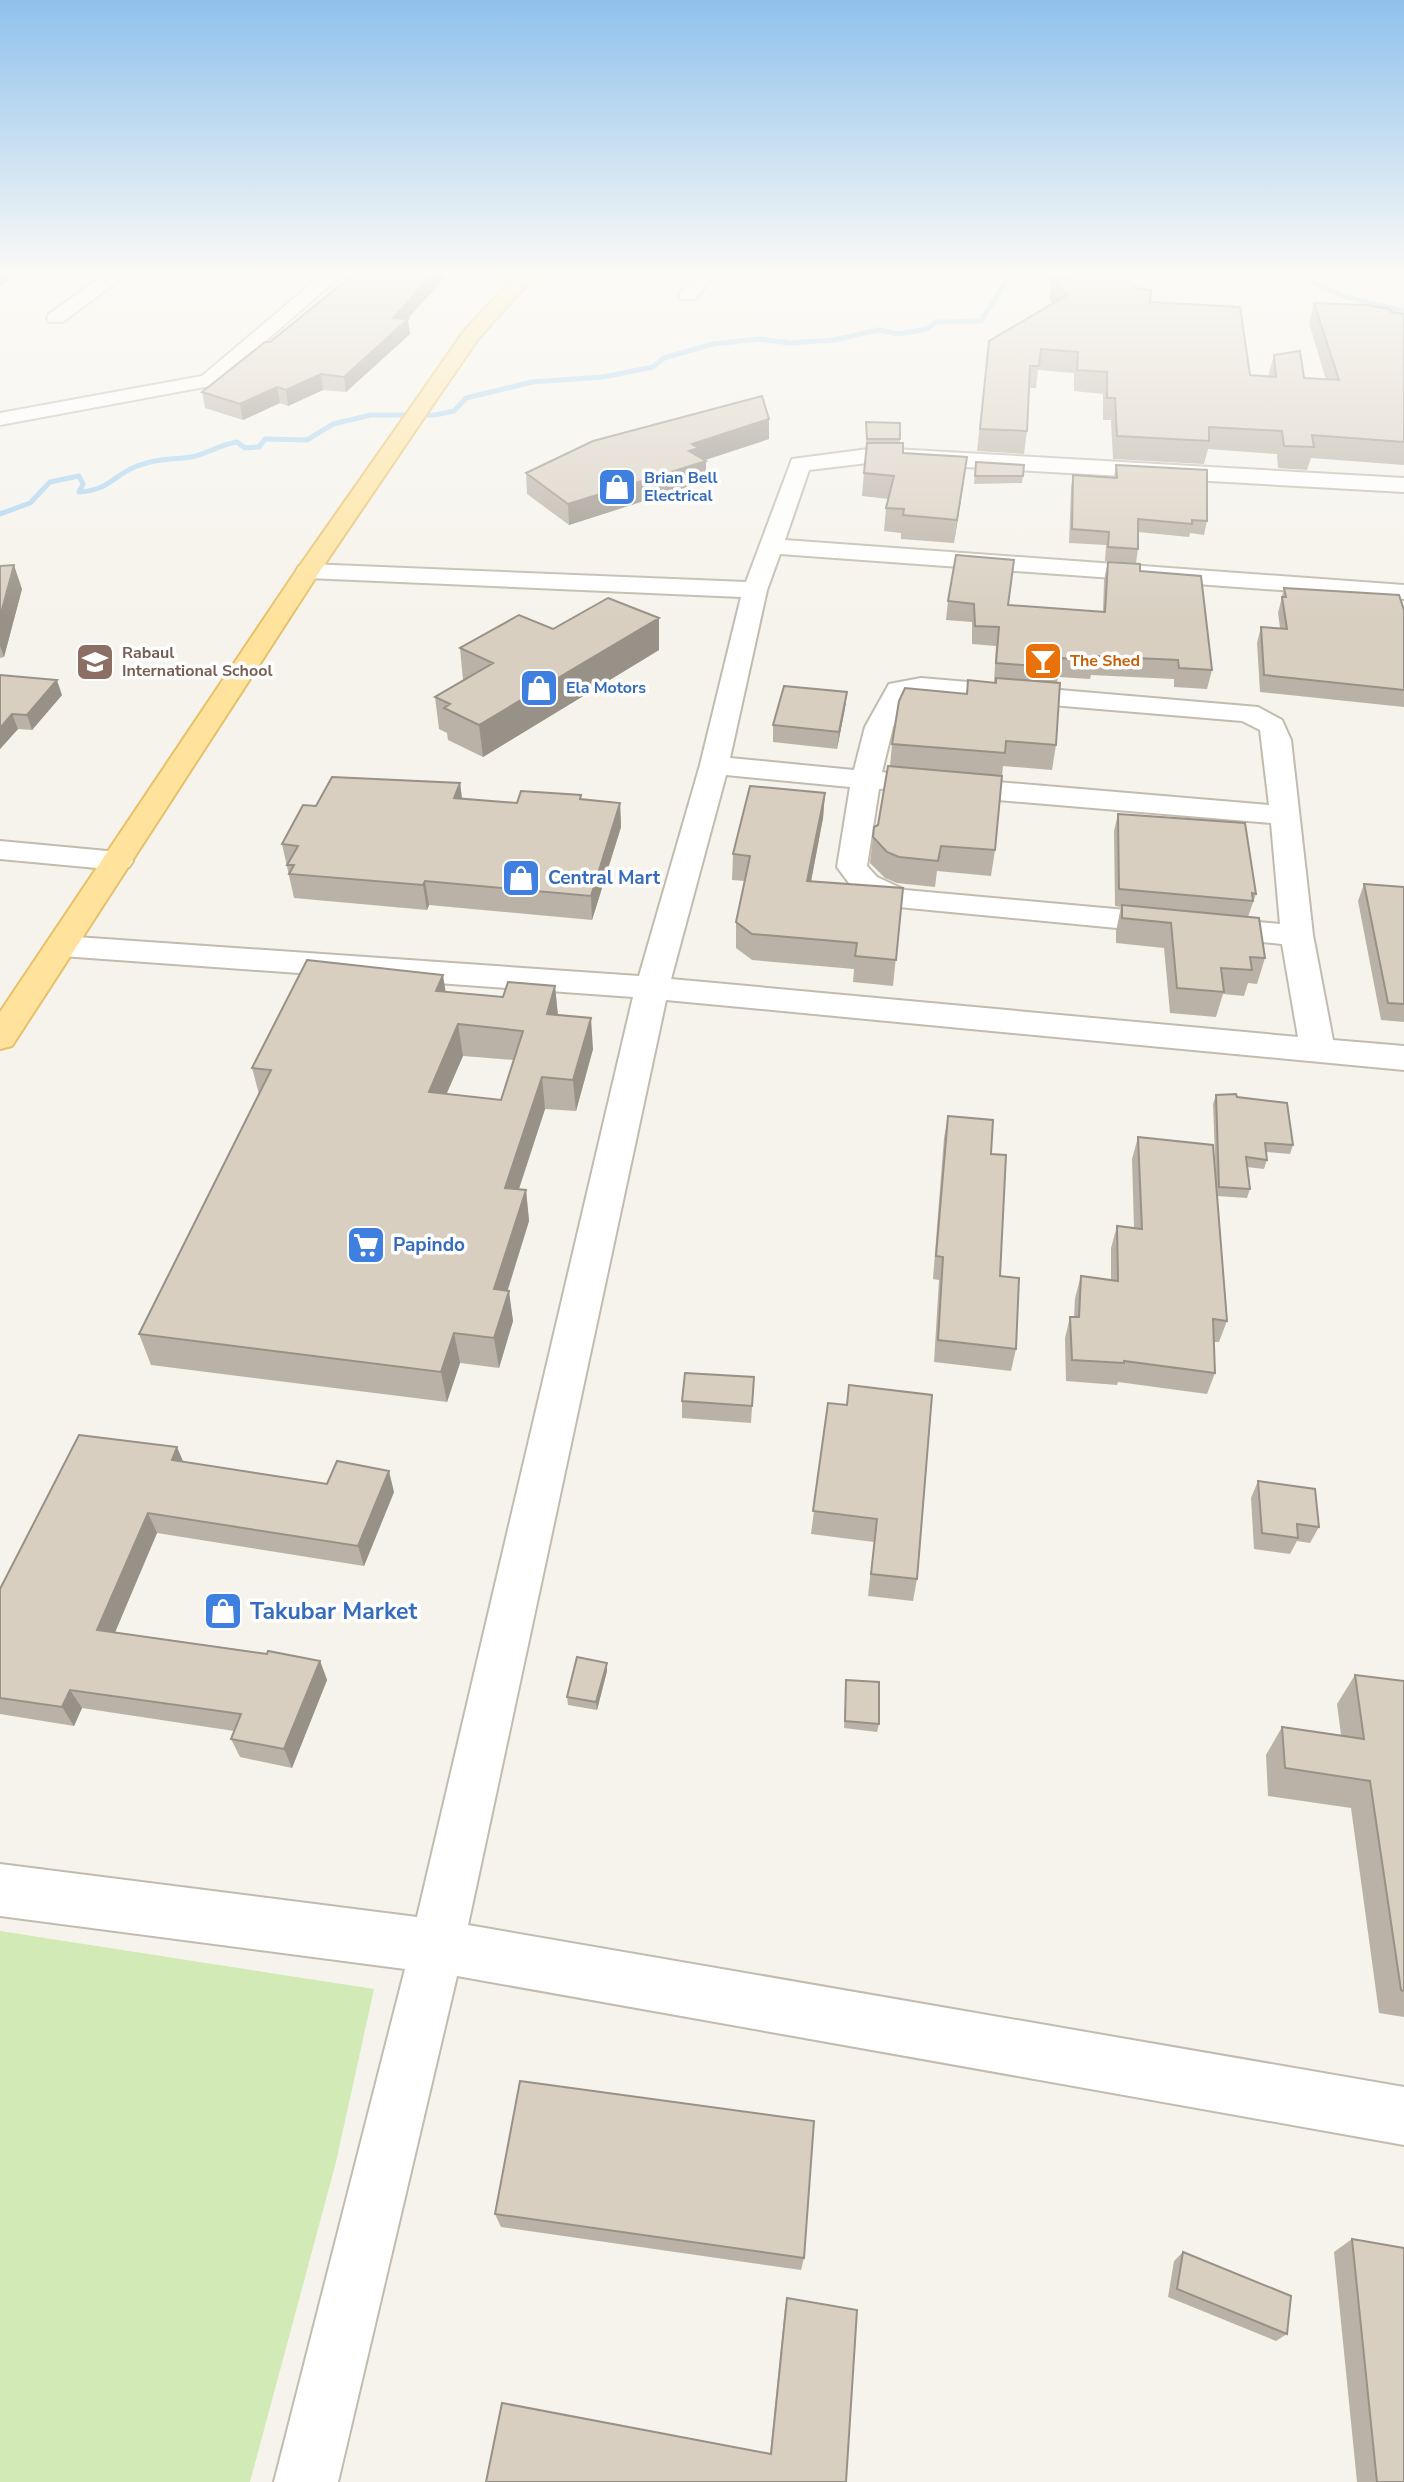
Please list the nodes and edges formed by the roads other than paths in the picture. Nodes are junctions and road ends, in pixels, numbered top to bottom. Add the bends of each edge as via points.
1 (165, 389) edge
2 (434, 389) edge
3 (0, 419) edge
4 (1404, 485) edge
5 (771, 546) junction
6 (308, 571) junction
7 (755, 590) junction
8 (1404, 592) edge
9 (714, 765) junction
10 (867, 780) junction
11 (1283, 815) junction
12 (0, 850) edge
13 (118, 861) junction
14 (1297, 935) junction
15 (62, 946) junction
16 (652, 988) junction
17 (0, 1038) edge
18 (1317, 1049) junction
19 (1404, 1058) edge
20 (0, 1890) edge
21 (437, 1946) junction
22 (1404, 2116) edge
23 (306, 2482) edge

1 - 3 street
2 - 6 main road
4 - 5 street via 876,455 800,464
5 - 7 street
5 - 8 street
6 - 7 street
6 - 13 main road
7 - 9 street
9 - 10 street
9 - 16 street
10 - 11 street
10 - 11 street via 886,705 898,690 921,686 1248,713 1272,726 1277,740
10 - 14 street via 852,867 866,884 899,899
11 - 14 street
12 - 13 street
13 - 15 main road
14 - 18 street
15 - 16 street
15 - 17 main road
16 - 18 street
16 - 21 street
18 - 19 street
20 - 21 street
21 - 22 street
21 - 23 street

